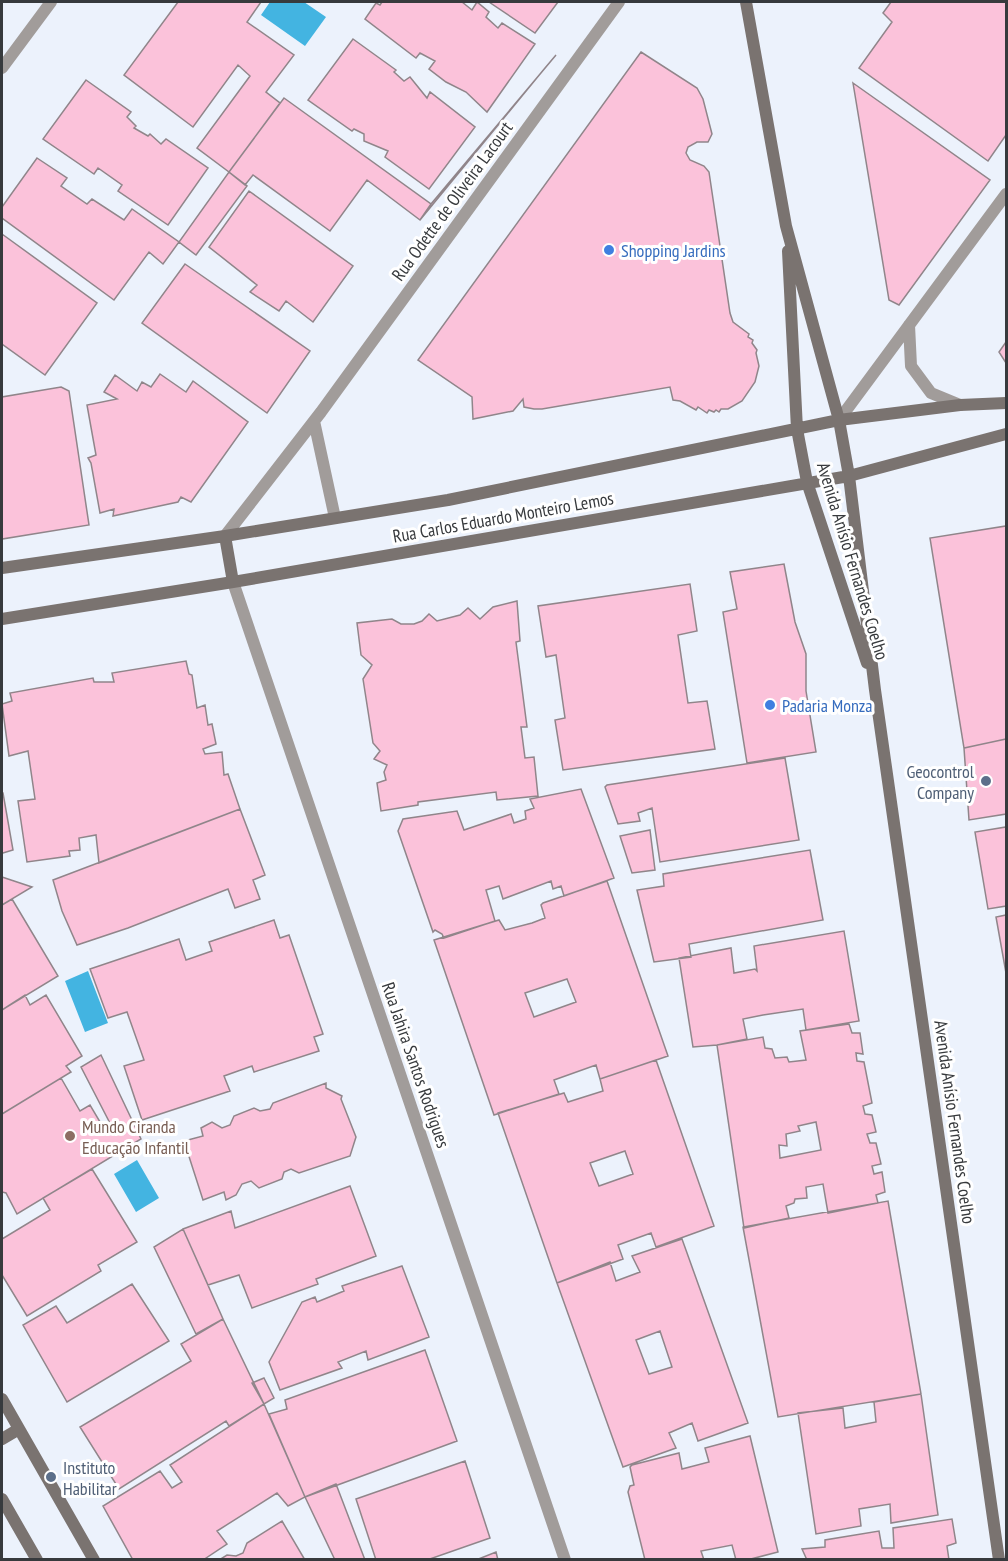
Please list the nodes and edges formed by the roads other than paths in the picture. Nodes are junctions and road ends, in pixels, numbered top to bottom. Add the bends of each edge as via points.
1 (51, 2) edge
2 (619, 2) edge
3 (746, 2) edge
4 (2, 68) edge
5 (1006, 194) edge
6 (786, 226) junction
7 (909, 326) junction
8 (1006, 403) edge
9 (960, 405) junction
10 (839, 420) junction
11 (314, 421) junction
12 (797, 429) junction
13 (1006, 434) edge
14 (849, 476) junction
15 (807, 482) junction
16 (335, 518) junction
17 (225, 536) junction
18 (2, 568) edge
19 (233, 582) junction
20 (2, 619) edge
21 (876, 690) junction
22 (2, 1399) edge
23 (18, 1429) junction
24 (2, 1439) edge
25 (2, 1499) edge
26 (37, 1560) edge
27 (94, 1560) edge
28 (565, 1560) edge
29 (999, 1560) edge

1 - 4 street
2 - 11 street, Rua Odette de Oliveira Lacourt
3 - 6 street, Avenida Anísio Fernandes Coelho
5 - 7 street
6 - 10 street, Avenida Anísio Fernandes Coelho
6 - 12 street, Avenida Anísio Fernandes Coelho
7 - 9 street via 910,366 931,393
7 - 10 street
8 - 9 street, Rua Carlos Eduardo Monteiro Lemos
9 - 10 street, Rua Carlos Eduardo Monteiro Lemos
10 - 12 street, Rua Carlos Eduardo Monteiro Lemos
10 - 14 street, Avenida Anísio Fernandes Coelho
11 - 16 street
11 - 17 street, Rua Odette de Oliveira Lacourt
12 - 15 street, Avenida Anísio Fernandes Coelho
12 - 16 street, Rua Carlos Eduardo Monteiro Lemos via 448,500
13 - 14 street, Rua Carlos Eduardo Monteiro Lemos
14 - 15 street, Rua Carlos Eduardo Monteiro Lemos
14 - 21 street, Avenida Anísio Fernandes Coelho
15 - 19 street, Rua Carlos Eduardo Monteiro Lemos
15 - 21 street, Avenida Anísio Fernandes Coelho
16 - 17 street, Rua Carlos Eduardo Monteiro Lemos
17 - 18 street, Rua Carlos Eduardo Monteiro Lemos
17 - 19 street
19 - 20 street, Rua Carlos Eduardo Monteiro Lemos
19 - 28 street, Rua Jahira Santos Rodrigues
21 - 29 street, Avenida Anísio Fernandes Coelho
22 - 23 street
23 - 24 street
23 - 27 street
25 - 26 street

